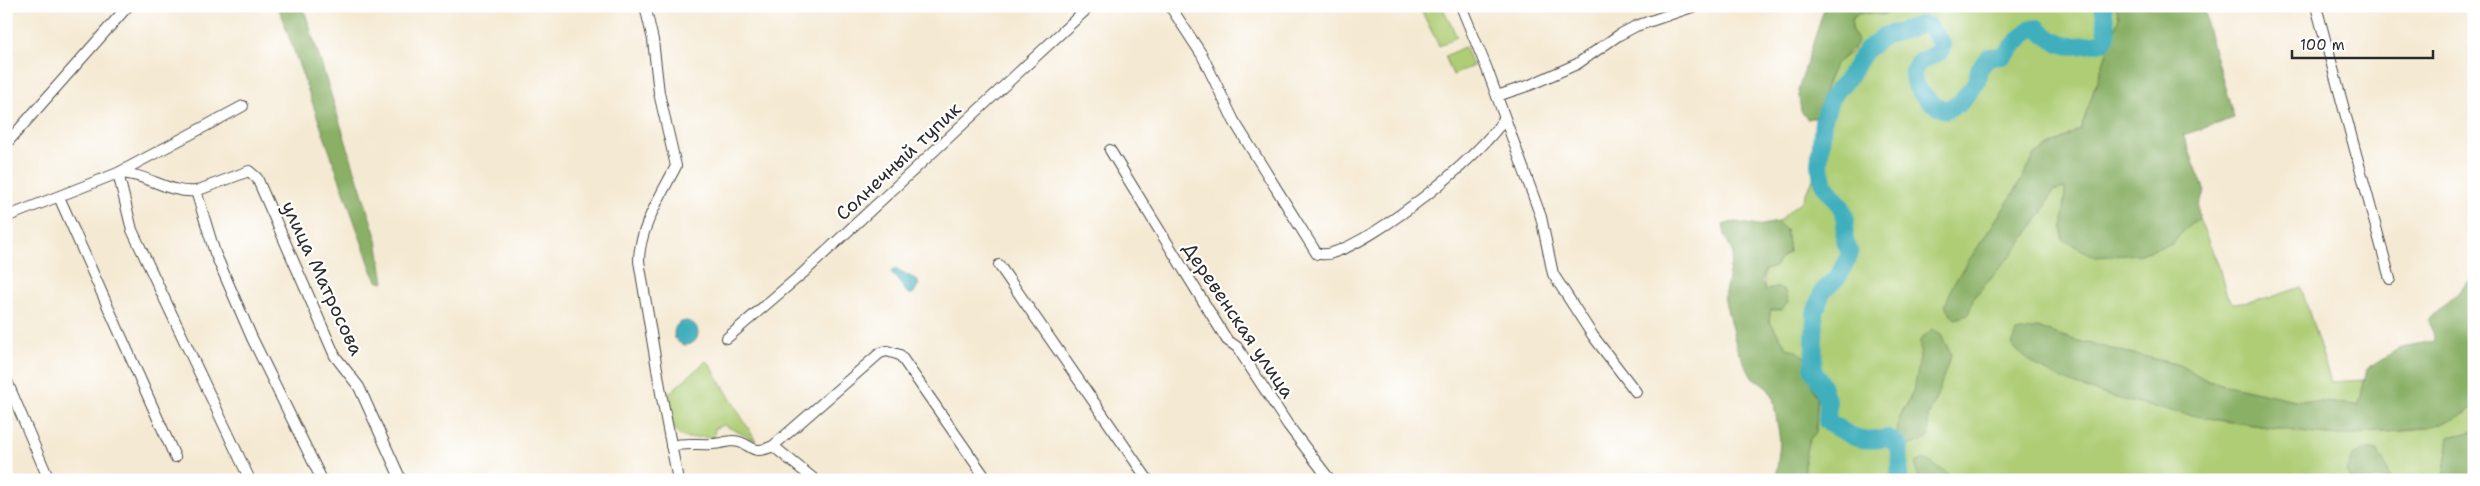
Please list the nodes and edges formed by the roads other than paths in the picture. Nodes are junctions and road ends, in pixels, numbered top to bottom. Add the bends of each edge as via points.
1 (128, 6) edge
2 (645, 6) edge
3 (1090, 6) edge
4 (1170, 6) edge
5 (1461, 6) edge
6 (1695, 6) edge
7 (2316, 6) edge
8 (1497, 96) junction
9 (243, 106) dead end
10 (1504, 120) junction
11 (6, 144) edge
12 (1110, 150) dead end
13 (118, 173) junction
14 (196, 191) junction
15 (58, 196) junction
16 (6, 217) edge
17 (999, 265) dead end
18 (2390, 279) dead end
19 (727, 338) dead end
20 (6, 379) edge
21 (1636, 392) dead end
22 (671, 446) junction
23 (773, 446) junction
24 (175, 458) dead end
25 (48, 480) edge
26 (250, 480) edge
27 (322, 480) edge
28 (401, 480) edge
29 (678, 480) edge
30 (814, 480) edge
31 (987, 480) edge
32 (1148, 480) edge
33 (1330, 480) edge

1 - 11 street
2 - 22 street via 659,93 676,166 647,224 639,251
3 - 19 street, Солнечный тупик via 804,273
4 - 10 street via 1202,55 1234,121 1316,254 1331,254 1371,234 1429,193 1479,149
5 - 8 street
6 - 8 street via 1636,26 1577,64
7 - 18 street
8 - 10 street
9 - 13 street
10 - 21 street via 1541,217 1553,274 1593,336
12 - 33 street, Деревенская улица via 1227,340 1237,347 1288,425
13 - 14 street, улица Матросова via 132,173 184,193
13 - 15 street
13 - 26 street via 132,230
14 - 27 street via 229,287
14 - 28 street, улица Матросова via 249,171 258,178 335,356 359,387
15 - 16 street
15 - 24 street
17 - 32 street
20 - 25 street
22 - 23 street via 684,442 714,444 733,441 761,451
22 - 29 street
23 - 30 street
23 - 31 street via 880,353 891,352 900,355

